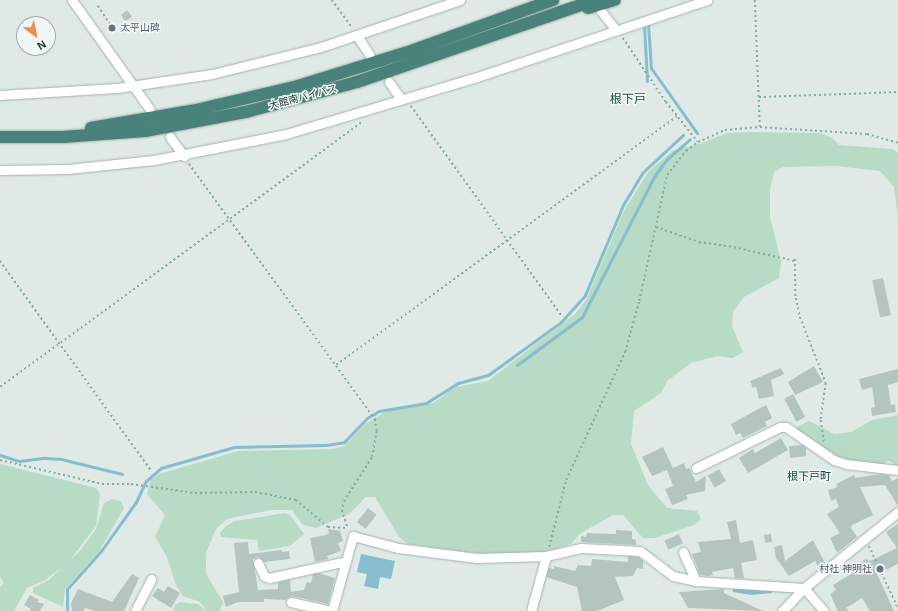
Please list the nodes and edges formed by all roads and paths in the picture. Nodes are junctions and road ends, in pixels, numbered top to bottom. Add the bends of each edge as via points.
1 (72, 0) edge
2 (332, 0) edge
3 (460, 0) edge
4 (540, 0) edge
5 (553, 0) edge
6 (595, 0) edge
7 (615, 0) edge
8 (707, 0) edge
9 (755, 0) edge
10 (98, 6) dead end
11 (601, 11) dead end
12 (111, 25) dead end
13 (476, 27) junction
14 (616, 30) junction
15 (358, 36) junction
16 (452, 51) junction
17 (369, 54) dead end
18 (389, 82) dead end
19 (133, 86) junction
20 (898, 92) edge
21 (0, 95) edge
22 (759, 97) junction
23 (403, 99) junction
24 (149, 108) dead end
25 (677, 116) junction
26 (366, 118) dead end
27 (760, 127) junction
28 (0, 136) edge
29 (170, 137) dead end
30 (698, 142) junction
31 (898, 143) edge
32 (184, 156) junction
33 (0, 170) edge
34 (230, 218) junction
35 (656, 227) junction
36 (508, 240) junction
37 (795, 258) dead end
38 (0, 261) edge
39 (795, 262) junction
40 (562, 316) dead end
41 (59, 344) junction
42 (336, 365) junction
43 (0, 387) edge
44 (829, 457) junction
45 (0, 460) edge
46 (696, 468) dead end
47 (151, 470) dead end
48 (898, 470) edge
49 (897, 515) edge
50 (350, 532) junction
51 (864, 539) junction
52 (683, 552) dead end
53 (546, 556) junction
54 (346, 561) junction
55 (258, 563) dead end
56 (151, 580) dead end
57 (696, 581) junction
58 (804, 588) junction
59 (291, 602) dead end
60 (898, 608) edge
61 (134, 611) edge
62 (331, 611) edge
63 (531, 611) edge
64 (782, 611) edge
65 (824, 611) edge

1 - 19 street
2 - 15 path
3 - 15 street
4 - 13 highway
5 - 13 highway, 大館南バイパス
6 - 16 highway, 大館南バイパス
7 - 16 highway
8 - 14 street
9 - 22 path
10 - 12 path
11 - 14 street
13 - 28 highway, 大館南バイパス via 354,70 246,99 145,120
14 - 23 street
14 - 25 path via 644,66
15 - 17 street
15 - 19 street via 243,67
16 - 28 highway, 大館南バイパス via 302,98 194,123 104,134
18 - 23 street
19 - 21 street
19 - 24 street
20 - 22 path
22 - 27 path
23 - 32 street via 286,134
23 - 36 path
25 - 30 path
25 - 36 path
26 - 34 path
27 - 30 path via 724,130
27 - 31 path via 867,134
29 - 32 street
30 - 35 path via 686,151 667,175
32 - 33 street via 68,169
32 - 34 path
34 - 41 path
34 - 42 path
35 - 39 path via 699,242 729,246
35 - 53 path via 640,301 624,352 566,480
36 - 40 path
36 - 42 path
37 - 39 path
38 - 41 path
39 - 44 path via 796,298 800,317 826,383 821,420 823,439
41 - 43 path
41 - 47 path
42 - 50 path via 375,419 377,431 372,458 345,500 342,510
44 - 46 street via 786,427 780,427
44 - 48 street via 846,464
45 - 50 path via 102,484 195,493 255,492 296,500 307,506 328,527
49 - 51 street
50 - 53 street via 398,548 476,558
50 - 54 street
51 - 58 street
51 - 60 path
52 - 57 street
53 - 57 street via 581,548 640,551 673,576
53 - 63 street
54 - 55 street via 269,578 264,576
54 - 62 street
56 - 61 street
57 - 58 street
58 - 64 street
58 - 65 street
59 - 62 street

